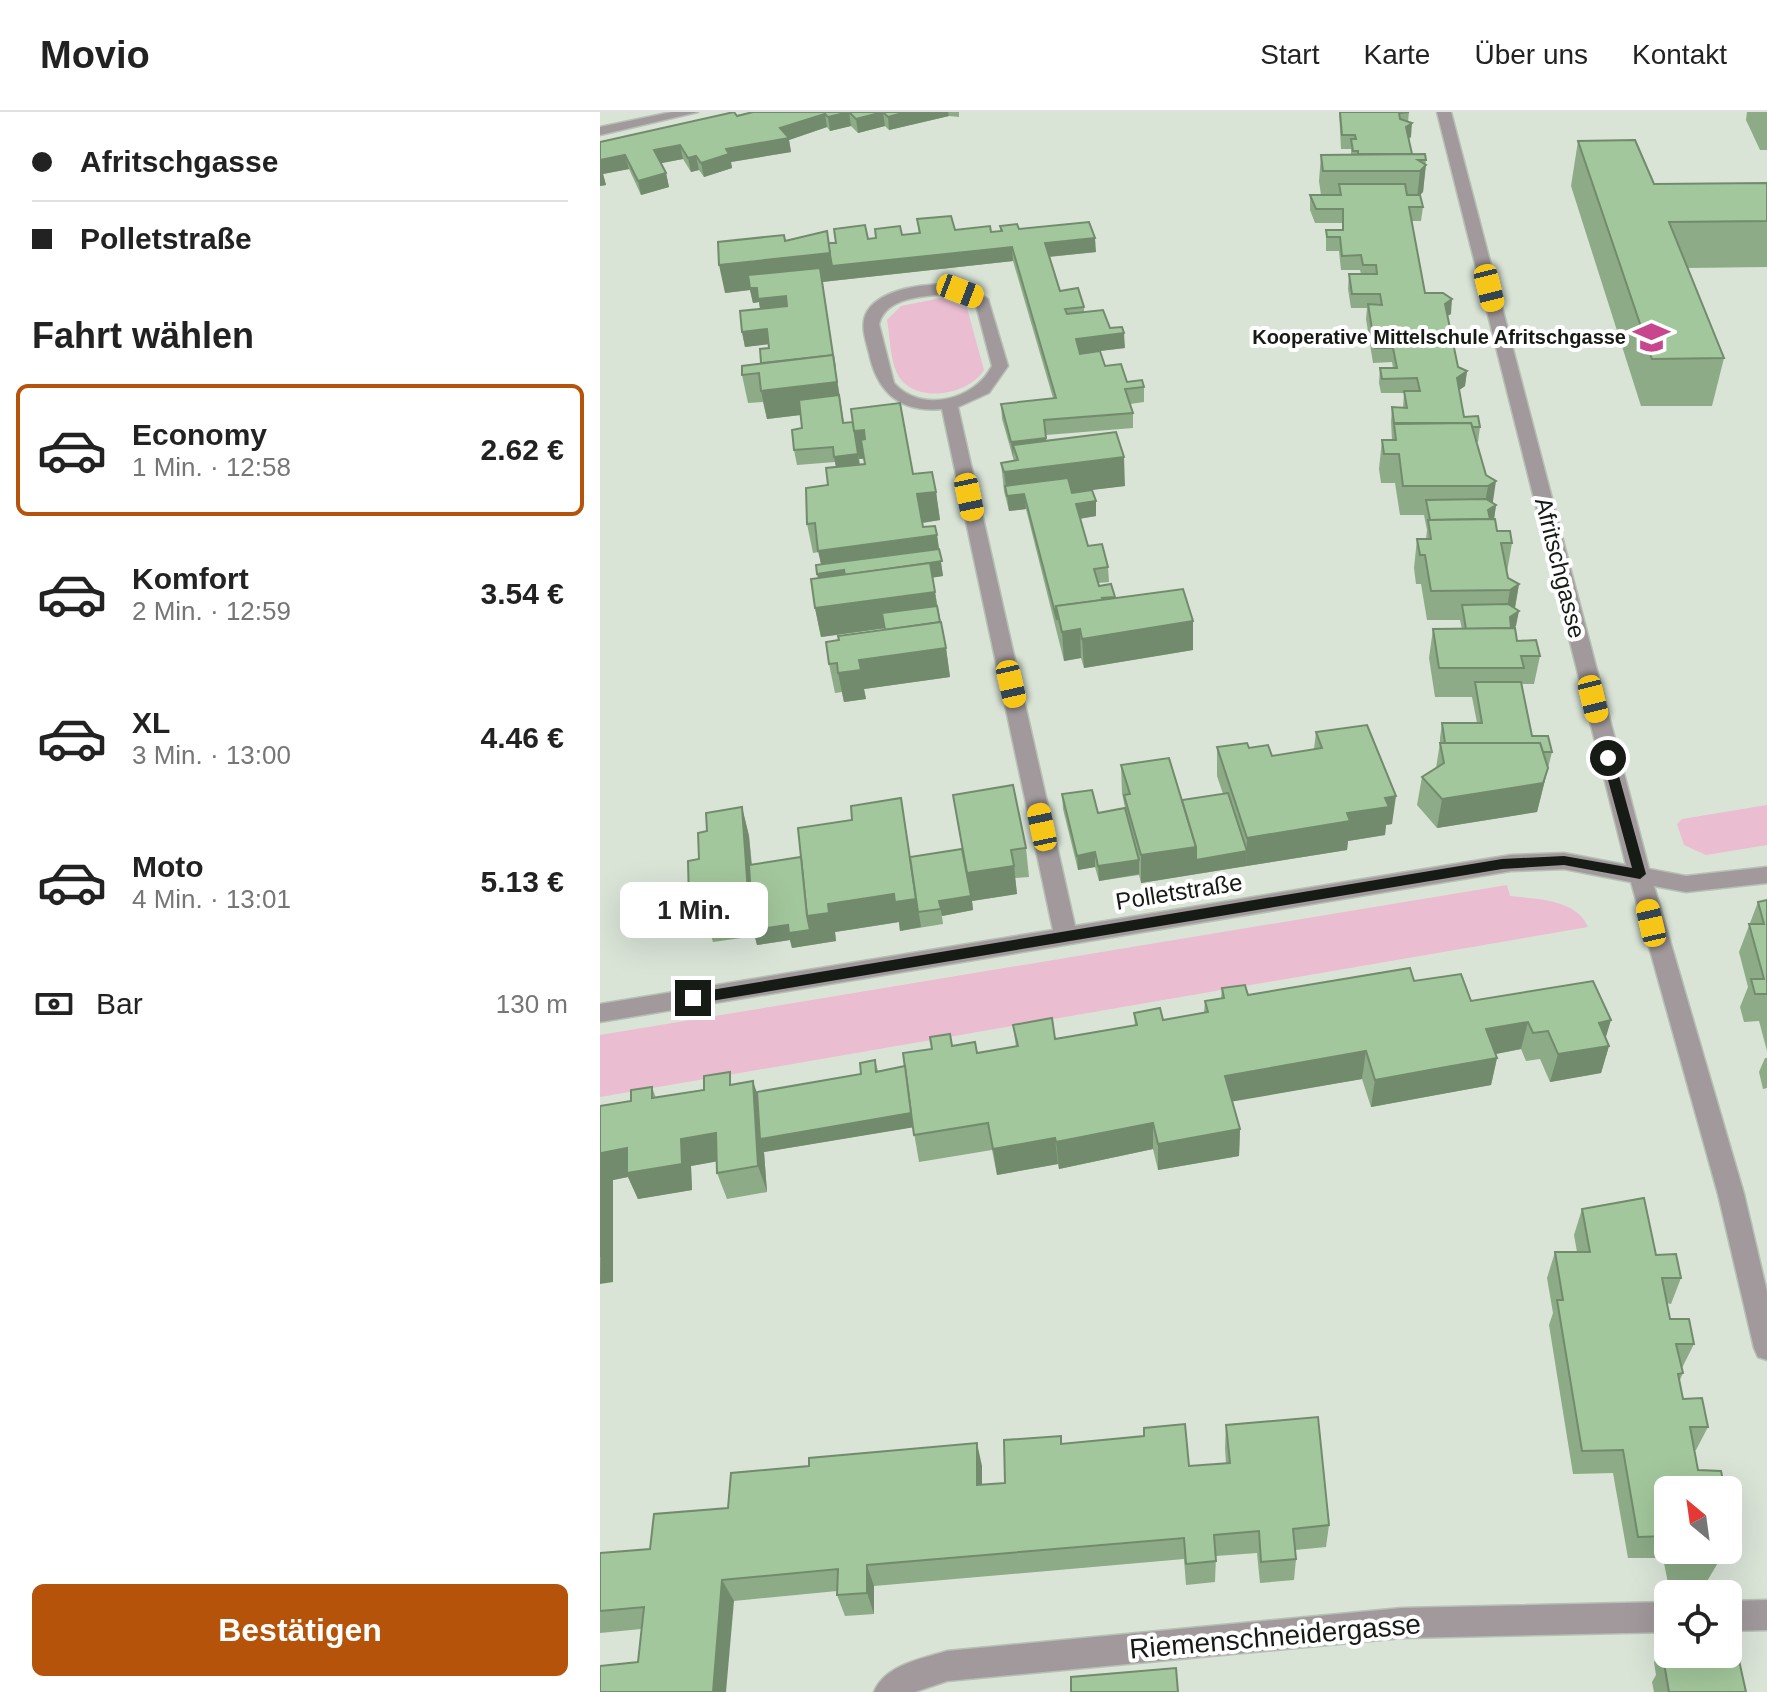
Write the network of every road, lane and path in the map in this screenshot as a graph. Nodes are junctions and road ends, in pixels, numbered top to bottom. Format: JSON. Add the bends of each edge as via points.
{"nodes":[{"id":1,"x":691,"y":112,"type":"edge"},
{"id":2,"x":1444,"y":112,"type":"edge"},
{"id":3,"x":600,"y":131,"type":"edge"},
{"id":4,"x":949,"y":403,"type":"junction"},
{"id":5,"x":1640,"y":874,"type":"junction"},
{"id":6,"x":1767,"y":875,"type":"edge"},
{"id":7,"x":1066,"y":937,"type":"junction"},
{"id":8,"x":600,"y":1013,"type":"edge"},
{"id":9,"x":1767,"y":1348,"type":"edge"},
{"id":10,"x":1767,"y":1615,"type":"edge"},
{"id":11,"x":1742,"y":1616,"type":"edge"},
{"id":12,"x":1654,"y":1617,"type":"edge"},
{"id":13,"x":889,"y":1692,"type":"edge"}],
"edges":[{"from":1,"to":3,"type":"street"},
{"from":2,"to":5,"type":"street","name":"Afritschgasse"},
{"from":4,"to":4,"type":"street","via":[[979,392],[998,374],[983,302],[944,289],[884,304],[871,323],[886,384],[907,400]]},
{"from":4,"to":7,"type":"street"},
{"from":5,"to":6,"type":"street","name":"Polletstraße","via":[[1686,884]]},
{"from":5,"to":7,"type":"street","name":"Polletstraße","via":[[1564,861],[1511,863]]},
{"from":5,"to":9,"type":"street","name":"Afritschgasse","via":[[1731,1194]]},
{"from":7,"to":8,"type":"street","name":"Polletstraße"},
{"from":10,"to":11,"type":"street"},
{"from":12,"to":13,"type":"street","name":"Riemenschneidergasse","via":[[1402,1623],[947,1666],[909,1678]]}]}
